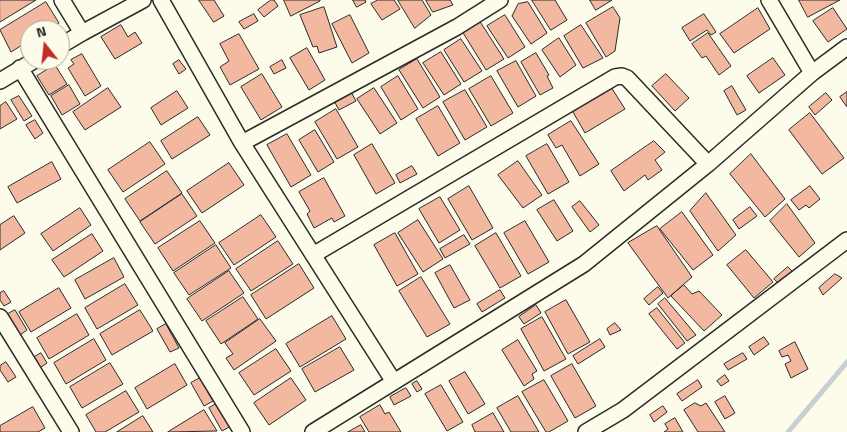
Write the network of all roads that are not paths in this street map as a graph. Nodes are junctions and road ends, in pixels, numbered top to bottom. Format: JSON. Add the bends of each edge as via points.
{"nodes":[{"id":1,"x":62,"y":0,"type":"edge"},
{"id":2,"x":143,"y":0,"type":"edge"},
{"id":3,"x":161,"y":0,"type":"edge"},
{"id":4,"x":500,"y":0,"type":"edge"},
{"id":5,"x":769,"y":0,"type":"edge"},
{"id":6,"x":82,"y":34,"type":"junction"},
{"id":7,"x":70,"y":41,"type":"edge"},
{"id":8,"x":847,"y":47,"type":"edge"},
{"id":9,"x":20,"y":68,"type":"edge"},
{"id":10,"x":21,"y":70,"type":"edge"},
{"id":11,"x":812,"y":73,"type":"junction"},
{"id":12,"x":0,"y":81,"type":"edge"},
{"id":13,"x":242,"y":143,"type":"junction"},
{"id":14,"x":708,"y":164,"type":"junction"},
{"id":15,"x":847,"y":240,"type":"edge"},
{"id":16,"x":313,"y":255,"type":"junction"},
{"id":17,"x":0,"y":318,"type":"edge"},
{"id":18,"x":394,"y":382,"type":"junction"},
{"id":19,"x":71,"y":432,"type":"edge"},
{"id":20,"x":242,"y":432,"type":"edge"},
{"id":21,"x":313,"y":432,"type":"edge"},
{"id":22,"x":586,"y":432,"type":"edge"}],
"edges":[{"from":1,"to":6,"type":"street"},
{"from":2,"to":6,"type":"street"},
{"from":3,"to":13,"type":"street"},
{"from":4,"to":13,"type":"street","via":[[457,27]]},
{"from":5,"to":11,"type":"street"},
{"from":6,"to":7,"type":"street"},
{"from":8,"to":11,"type":"street"},
{"from":9,"to":12,"type":"street"},
{"from":10,"to":20,"type":"street"},
{"from":11,"to":14,"type":"street"},
{"from":13,"to":16,"type":"street"},
{"from":14,"to":16,"type":"street","via":[[626,78],[615,77]]},
{"from":14,"to":18,"type":"street","via":[[584,264]]},
{"from":15,"to":22,"type":"street","via":[[623,410]]},
{"from":16,"to":18,"type":"street"},
{"from":17,"to":19,"type":"street"},
{"from":18,"to":21,"type":"street"}]}
